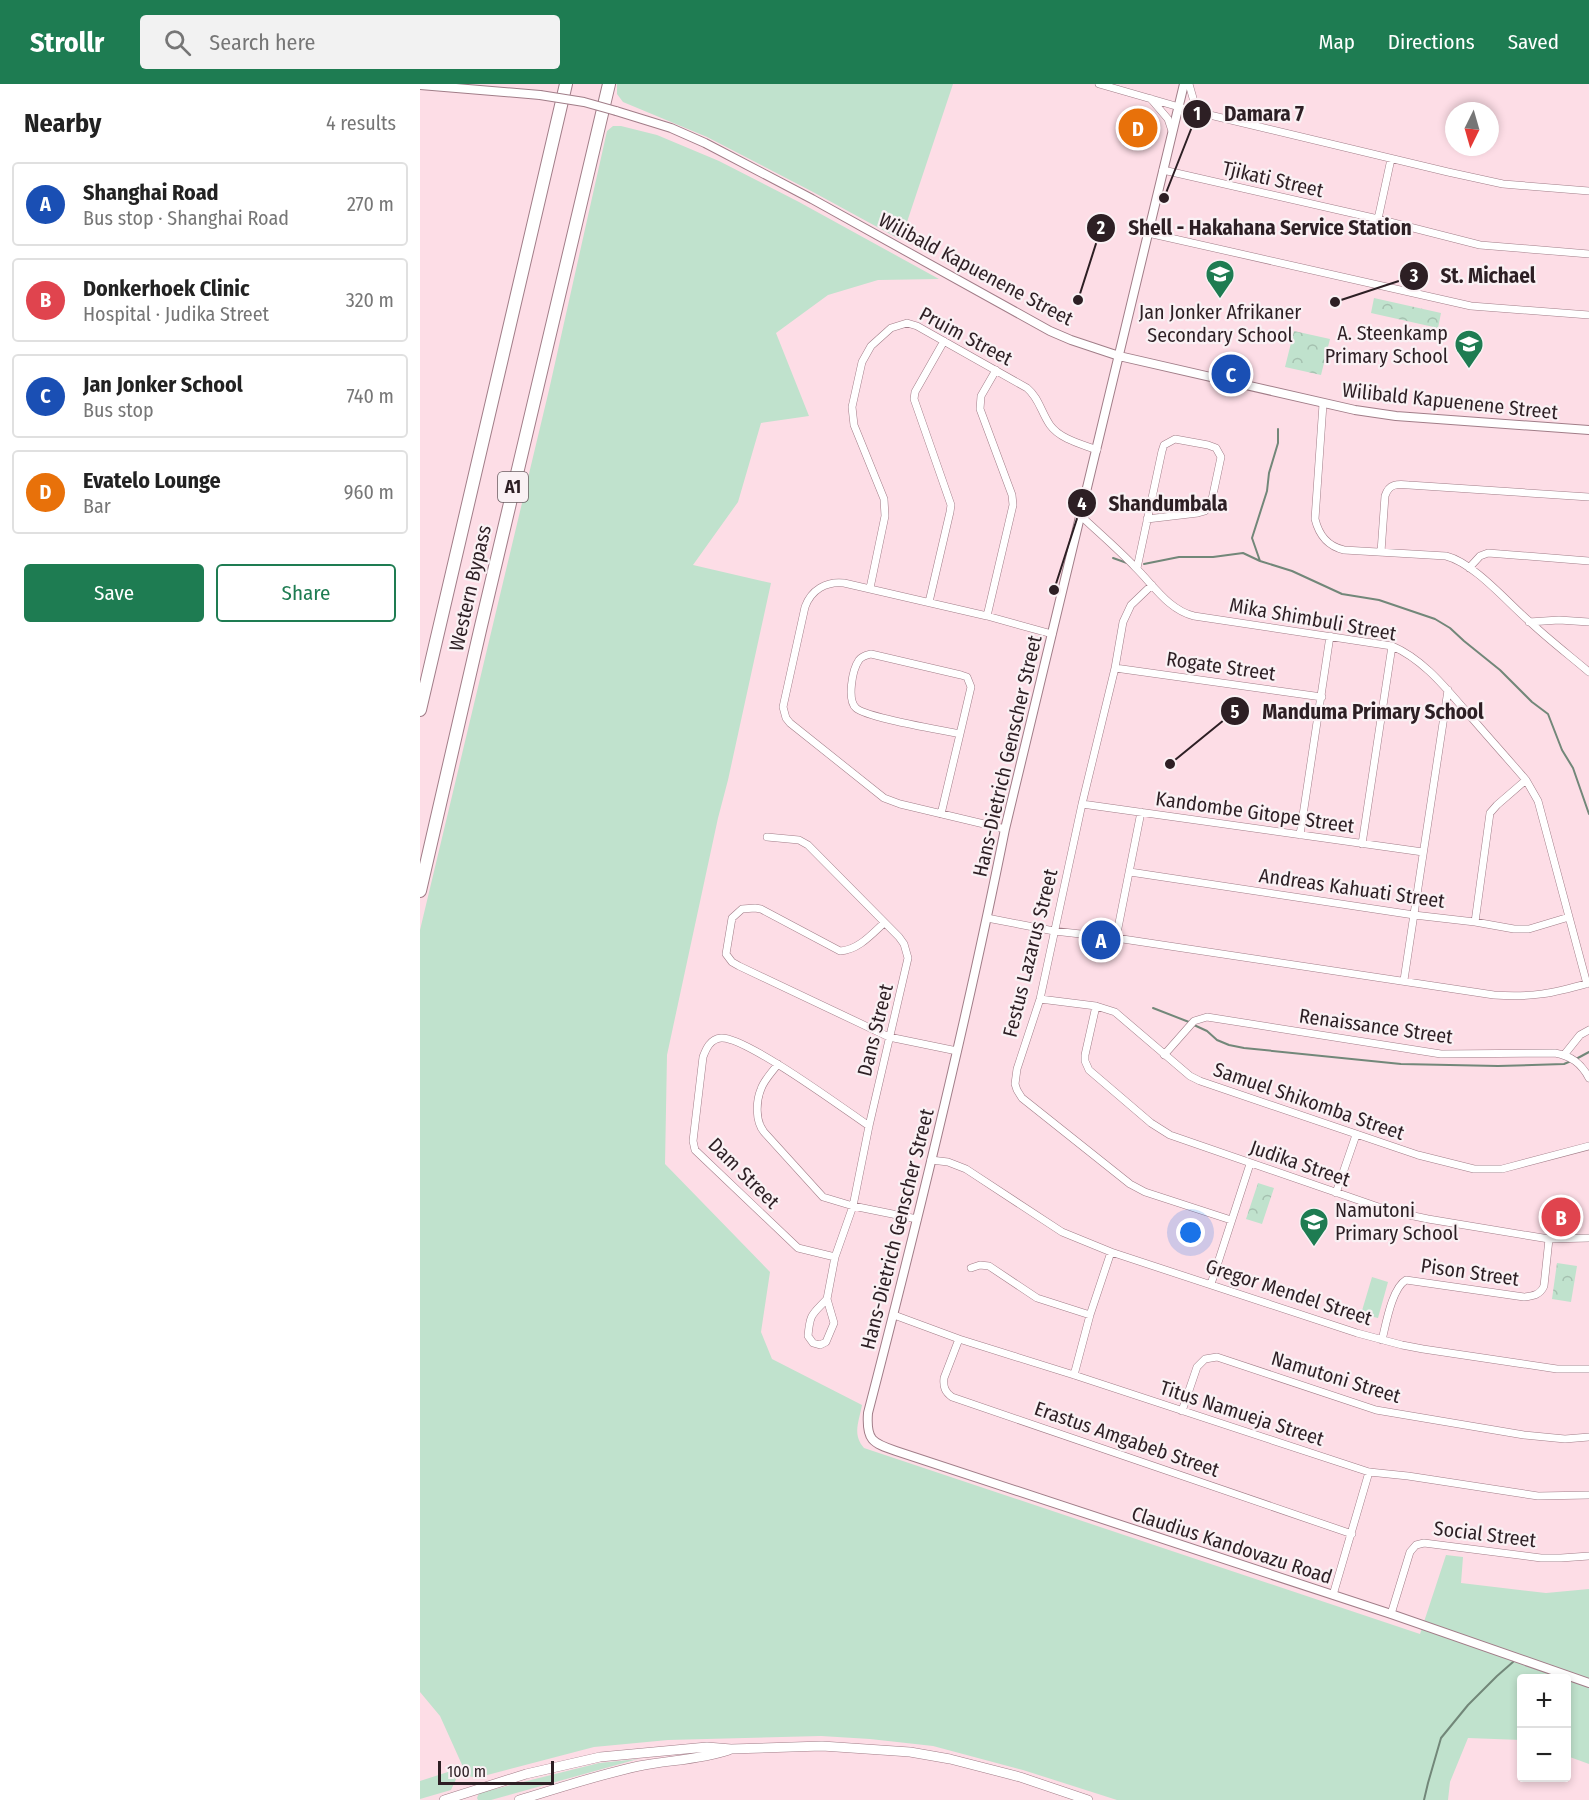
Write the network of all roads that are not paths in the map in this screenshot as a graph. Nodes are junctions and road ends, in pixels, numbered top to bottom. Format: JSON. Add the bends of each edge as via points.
{"nodes":[{"id":1,"x":566,"y":84,"type":"edge"},
{"id":2,"x":609,"y":84,"type":"edge"},
{"id":3,"x":1099,"y":84,"type":"edge"},
{"id":4,"x":1184,"y":84,"type":"edge"},
{"id":5,"x":1189,"y":84,"type":"edge"},
{"id":6,"x":420,"y":85,"type":"edge"},
{"id":7,"x":1150,"y":98,"type":"junction"},
{"id":8,"x":1178,"y":107,"type":"junction"},
{"id":9,"x":1197,"y":112,"type":"junction"},
{"id":10,"x":1172,"y":131,"type":"junction"},
{"id":11,"x":1392,"y":159,"type":"junction"},
{"id":12,"x":1163,"y":170,"type":"junction"},
{"id":13,"x":1589,"y":192,"type":"edge"},
{"id":14,"x":1378,"y":219,"type":"junction"},
{"id":15,"x":1148,"y":232,"type":"junction"},
{"id":16,"x":1589,"y":254,"type":"edge"},
{"id":17,"x":1589,"y":315,"type":"edge"},
{"id":18,"x":944,"y":341,"type":"junction"},
{"id":19,"x":1119,"y":356,"type":"junction"},
{"id":20,"x":996,"y":370,"type":"junction"},
{"id":21,"x":1323,"y":404,"type":"junction"},
{"id":22,"x":1589,"y":430,"type":"edge"},
{"id":23,"x":1097,"y":450,"type":"junction"},
{"id":24,"x":1589,"y":497,"type":"edge"},
{"id":25,"x":1081,"y":516,"type":"junction"},
{"id":26,"x":1147,"y":519,"type":"junction"},
{"id":27,"x":1381,"y":552,"type":"junction"},
{"id":28,"x":1589,"y":561,"type":"edge"},
{"id":29,"x":1137,"y":568,"type":"junction"},
{"id":30,"x":1469,"y":568,"type":"junction"},
{"id":31,"x":1152,"y":585,"type":"junction"},
{"id":32,"x":870,"y":588,"type":"junction"},
{"id":33,"x":929,"y":602,"type":"junction"},
{"id":34,"x":987,"y":616,"type":"junction"},
{"id":35,"x":1529,"y":622,"type":"junction"},
{"id":36,"x":1589,"y":622,"type":"edge"},
{"id":37,"x":1052,"y":634,"type":"junction"},
{"id":38,"x":1330,"y":636,"type":"junction"},
{"id":39,"x":1392,"y":646,"type":"junction"},
{"id":40,"x":1115,"y":668,"type":"junction"},
{"id":41,"x":1589,"y":672,"type":"edge"},
{"id":42,"x":1448,"y":690,"type":"junction"},
{"id":43,"x":1322,"y":697,"type":"junction"},
{"id":44,"x":420,"y":710,"type":"edge"},
{"id":45,"x":960,"y":734,"type":"junction"},
{"id":46,"x":1526,"y":780,"type":"junction"},
{"id":47,"x":1082,"y":804,"type":"junction"},
{"id":48,"x":1141,"y":812,"type":"junction"},
{"id":49,"x":941,"y":814,"type":"junction"},
{"id":50,"x":1005,"y":829,"type":"junction"},
{"id":51,"x":1300,"y":835,"type":"junction"},
{"id":52,"x":767,"y":837,"type":"dead end"},
{"id":53,"x":1362,"y":844,"type":"junction"},
{"id":54,"x":1423,"y":852,"type":"junction"},
{"id":55,"x":1130,"y":872,"type":"junction"},
{"id":56,"x":420,"y":891,"type":"edge"},
{"id":57,"x":1414,"y":915,"type":"junction"},
{"id":58,"x":1569,"y":917,"type":"junction"},
{"id":59,"x":987,"y":918,"type":"junction"},
{"id":60,"x":1475,"y":922,"type":"junction"},
{"id":61,"x":884,"y":923,"type":"junction"},
{"id":62,"x":1054,"y":931,"type":"junction"},
{"id":63,"x":1116,"y":938,"type":"junction"},
{"id":64,"x":1404,"y":981,"type":"junction"},
{"id":65,"x":1588,"y":983,"type":"edge"},
{"id":66,"x":1040,"y":999,"type":"junction"},
{"id":67,"x":1096,"y":1006,"type":"junction"},
{"id":68,"x":1589,"y":1030,"type":"edge"},
{"id":69,"x":889,"y":1037,"type":"junction"},
{"id":70,"x":957,"y":1052,"type":"junction"},
{"id":71,"x":1164,"y":1055,"type":"junction"},
{"id":72,"x":1564,"y":1055,"type":"junction"},
{"id":73,"x":777,"y":1064,"type":"junction"},
{"id":74,"x":1589,"y":1078,"type":"edge"},
{"id":75,"x":869,"y":1126,"type":"junction"},
{"id":76,"x":1356,"y":1135,"type":"junction"},
{"id":77,"x":1589,"y":1146,"type":"edge"},
{"id":78,"x":931,"y":1160,"type":"junction"},
{"id":79,"x":1250,"y":1164,"type":"junction"},
{"id":80,"x":1336,"y":1193,"type":"junction"},
{"id":81,"x":853,"y":1206,"type":"junction"},
{"id":82,"x":917,"y":1219,"type":"junction"},
{"id":83,"x":1231,"y":1220,"type":"junction"},
{"id":84,"x":1589,"y":1238,"type":"edge"},
{"id":85,"x":1549,"y":1239,"type":"junction"},
{"id":86,"x":1111,"y":1252,"type":"junction"},
{"id":87,"x":835,"y":1257,"type":"junction"},
{"id":88,"x":971,"y":1268,"type":"dead end"},
{"id":89,"x":1211,"y":1284,"type":"junction"},
{"id":90,"x":827,"y":1299,"type":"junction"},
{"id":91,"x":894,"y":1315,"type":"junction"},
{"id":92,"x":1090,"y":1315,"type":"junction"},
{"id":93,"x":958,"y":1339,"type":"junction"},
{"id":94,"x":1382,"y":1340,"type":"junction"},
{"id":95,"x":1589,"y":1369,"type":"edge"},
{"id":96,"x":1074,"y":1375,"type":"junction"},
{"id":97,"x":1182,"y":1411,"type":"junction"},
{"id":98,"x":868,"y":1435,"type":"joint"},
{"id":99,"x":1589,"y":1437,"type":"edge"},
{"id":100,"x":1369,"y":1472,"type":"junction"},
{"id":101,"x":1589,"y":1495,"type":"edge"},
{"id":102,"x":1352,"y":1534,"type":"junction"},
{"id":103,"x":1589,"y":1556,"type":"edge"},
{"id":104,"x":1333,"y":1595,"type":"junction"},
{"id":105,"x":1390,"y":1614,"type":"junction"},
{"id":106,"x":1589,"y":1683,"type":"edge"},
{"id":107,"x":731,"y":1749,"type":"junction"},
{"id":108,"x":471,"y":1796,"type":"edge"},
{"id":109,"x":444,"y":1800,"type":"edge"},
{"id":110,"x":519,"y":1800,"type":"edge"},
{"id":111,"x":1088,"y":1800,"type":"edge"}],
"edges":[{"from":1,"to":44,"type":"highway","name":"Western Bypass","number":"A1"},
{"from":2,"to":56,"type":"highway","name":"Western Bypass","number":"A1"},
{"from":3,"to":7,"type":"street"},
{"from":4,"to":8,"type":"street","name":"Hans-Dietrich Genscher Street"},
{"from":5,"to":9,"type":"street"},
{"from":6,"to":19,"type":"street","name":"Wilibald Kapuenene Street","bridge":true,"via":[[584,102],[671,128],[812,199],[1050,331]]},
{"from":7,"to":8,"type":"street"},
{"from":7,"to":10,"type":"street","via":[[1168,119]]},
{"from":8,"to":9,"type":"street"},
{"from":8,"to":10,"type":"street","name":"Hans-Dietrich Genscher Street"},
{"from":9,"to":11,"type":"street"},
{"from":10,"to":12,"type":"street","name":"Hans-Dietrich Genscher Street"},
{"from":11,"to":13,"type":"street","via":[[1503,184]]},
{"from":11,"to":14,"type":"street"},
{"from":12,"to":14,"type":"street","name":"Tjikati Street"},
{"from":12,"to":15,"type":"street","name":"Hans-Dietrich Genscher Street"},
{"from":14,"to":16,"type":"street","name":"Tjikati Street","via":[[1480,245]]},
{"from":15,"to":17,"type":"street","via":[[1471,306]]},
{"from":15,"to":19,"type":"street","name":"Hans-Dietrich Genscher Street"},
{"from":18,"to":20,"type":"street","name":"Pruim Street"},
{"from":18,"to":32,"type":"street","name":"Pruim Street","via":[[913,324],[901,324],[871,346],[862,362],[852,414],[885,499]]},
{"from":18,"to":33,"type":"street","via":[[914,399],[951,505]]},
{"from":19,"to":21,"type":"street","name":"Wilibald Kapuenene Street"},
{"from":19,"to":23,"type":"street","name":"Hans-Dietrich Genscher Street"},
{"from":20,"to":23,"type":"street","name":"Pruim Street","via":[[1032,392],[1059,433]]},
{"from":20,"to":34,"type":"street","via":[[981,396],[980,410],[1013,505]]},
{"from":21,"to":22,"type":"street","name":"Wilibald Kapuenene Street","via":[[1396,416]]},
{"from":21,"to":27,"type":"street","via":[[1315,519],[1318,531],[1337,548]]},
{"from":23,"to":25,"type":"street","name":"Hans-Dietrich Genscher Street"},
{"from":24,"to":27,"type":"street","via":[[1393,485],[1385,496]]},
{"from":25,"to":29,"type":"street","name":"Mika Shimbuli Street"},
{"from":25,"to":37,"type":"street","name":"Hans-Dietrich Genscher Street"},
{"from":26,"to":26,"type":"street","via":[[1164,445],[1175,439],[1216,448],[1221,457],[1208,508],[1198,513]]},
{"from":26,"to":29,"type":"street"},
{"from":27,"to":30,"type":"street","via":[[1446,556]]},
{"from":28,"to":30,"type":"street","via":[[1488,553]]},
{"from":29,"to":31,"type":"street","name":"Mika Shimbuli Street"},
{"from":30,"to":35,"type":"street"},
{"from":31,"to":38,"type":"street","name":"Mika Shimbuli Street","via":[[1188,615]]},
{"from":31,"to":40,"type":"street","name":"Festus Lazarus Street","via":[[1125,616]]},
{"from":32,"to":33,"type":"street"},
{"from":32,"to":49,"type":"street","via":[[828,583],[810,597],[784,700],[786,718],[884,798]]},
{"from":33,"to":34,"type":"street"},
{"from":34,"to":37,"type":"street"},
{"from":35,"to":36,"type":"street"},
{"from":35,"to":41,"type":"street"},
{"from":37,"to":50,"type":"street","name":"Hans-Dietrich Genscher Street"},
{"from":38,"to":39,"type":"street","name":"Mika Shimbuli Street"},
{"from":38,"to":43,"type":"street"},
{"from":39,"to":42,"type":"street","name":"Mika Shimbuli Street","via":[[1409,654]]},
{"from":39,"to":53,"type":"street"},
{"from":40,"to":43,"type":"street","name":"Rogate Street"},
{"from":40,"to":47,"type":"street","name":"Festus Lazarus Street"},
{"from":42,"to":46,"type":"street","name":"Mika Shimbuli Street"},
{"from":42,"to":54,"type":"street"},
{"from":43,"to":51,"type":"street"},
{"from":45,"to":45,"type":"street","via":[[971,687],[967,678],[871,654],[860,659],[850,690],[856,708],[873,716]]},
{"from":45,"to":49,"type":"street"},
{"from":46,"to":58,"type":"street","name":"Mika Shimbuli Street","via":[[1538,801]]},
{"from":46,"to":60,"type":"street","via":[[1491,813]]},
{"from":47,"to":48,"type":"street","name":"Kandombe Gitope Street"},
{"from":47,"to":62,"type":"street","name":"Festus Lazarus Street"},
{"from":48,"to":51,"type":"street","name":"Kandombe Gitope Street"},
{"from":48,"to":55,"type":"street"},
{"from":49,"to":50,"type":"street"},
{"from":50,"to":59,"type":"street","name":"Hans-Dietrich Genscher Street"},
{"from":51,"to":53,"type":"street","name":"Kandombe Gitope Street"},
{"from":52,"to":61,"type":"street","name":"Dans Street","via":[[795,839],[808,845]]},
{"from":53,"to":54,"type":"street","name":"Kandombe Gitope Street"},
{"from":54,"to":57,"type":"street"},
{"from":55,"to":57,"type":"street","name":"Andreas Kahuati Street"},
{"from":55,"to":63,"type":"street"},
{"from":57,"to":60,"type":"street","name":"Andreas Kahuati Street"},
{"from":57,"to":64,"type":"street"},
{"from":58,"to":60,"type":"street","name":"Andreas Kahuati Street","via":[[1514,930]]},
{"from":58,"to":65,"type":"street","name":"Mika Shimbuli Street"},
{"from":59,"to":62,"type":"street"},
{"from":59,"to":70,"type":"street","name":"Hans-Dietrich Genscher Street"},
{"from":61,"to":69,"type":"street","name":"Dans Street","via":[[904,944],[908,958]]},
{"from":61,"to":69,"type":"street","via":[[856,947],[840,951],[768,912],[742,909],[732,918],[726,950],[732,962]]},
{"from":62,"to":63,"type":"street"},
{"from":62,"to":66,"type":"street","name":"Festus Lazarus Street"},
{"from":63,"to":64,"type":"street"},
{"from":64,"to":65,"type":"street","via":[[1518,996],[1544,995]]},
{"from":66,"to":67,"type":"street","name":"Samuel Shikomba Street"},
{"from":66,"to":83,"type":"street","name":"Festus Lazarus Street","via":[[1017,1069],[1017,1090],[1022,1098],[1130,1184]]},
{"from":67,"to":71,"type":"street","name":"Samuel Shikomba Street","via":[[1115,1012]]},
{"from":67,"to":79,"type":"street","name":"Judika Street","via":[[1085,1055],[1092,1074],[1163,1132]]},
{"from":68,"to":72,"type":"street"},
{"from":69,"to":70,"type":"street"},
{"from":69,"to":75,"type":"street","name":"Dans Street"},
{"from":70,"to":78,"type":"street","name":"Hans-Dietrich Genscher Street"},
{"from":71,"to":72,"type":"street","name":"Renaissance Street","via":[[1194,1021],[1207,1017],[1441,1054]]},
{"from":71,"to":76,"type":"street","name":"Samuel Shikomba Street","via":[[1207,1084]]},
{"from":72,"to":74,"type":"street","via":[[1579,1064]]},
{"from":73,"to":75,"type":"street","name":"Dam Street"},
{"from":73,"to":81,"type":"street","via":[[761,1089],[760,1128],[824,1197]]},
{"from":73,"to":87,"type":"street","name":"Dam Street","via":[[733,1040],[721,1038],[709,1044],[703,1057],[695,1150],[798,1248]]},
{"from":75,"to":81,"type":"street","name":"Dans Street"},
{"from":76,"to":77,"type":"street","name":"Samuel Shikomba Street","via":[[1418,1155],[1494,1170]]},
{"from":76,"to":80,"type":"street"},
{"from":78,"to":82,"type":"street","name":"Hans-Dietrich Genscher Street"},
{"from":78,"to":86,"type":"street","name":"Gregor Mendel Street","via":[[966,1169],[1062,1232]]},
{"from":79,"to":80,"type":"street","name":"Judika Street"},
{"from":79,"to":83,"type":"street"},
{"from":80,"to":85,"type":"street","name":"Judika Street","via":[[1411,1216]]},
{"from":81,"to":82,"type":"street"},
{"from":81,"to":87,"type":"street","name":"Dans Street"},
{"from":82,"to":91,"type":"street","name":"Hans-Dietrich Genscher Street"},
{"from":83,"to":89,"type":"street"},
{"from":84,"to":85,"type":"street","name":"Judika Street"},
{"from":85,"to":94,"type":"street","name":"Pison Street","via":[[1544,1286],[1538,1294],[1524,1296],[1406,1280],[1396,1290]]},
{"from":86,"to":89,"type":"street","name":"Gregor Mendel Street"},
{"from":86,"to":92,"type":"street"},
{"from":87,"to":90,"type":"street","name":"Dans Street"},
{"from":88,"to":92,"type":"street","via":[[988,1266],[1037,1298]]},
{"from":89,"to":94,"type":"street","name":"Gregor Mendel Street"},
{"from":90,"to":90,"type":"street","name":"Dans Street","via":[[834,1323],[826,1342],[820,1345],[809,1340],[808,1330],[812,1314]]},
{"from":91,"to":93,"type":"street","name":"Titus Namueja Street"},
{"from":91,"to":98,"type":"street","name":"Hans-Dietrich Genscher Street","via":[[868,1413]]},
{"from":92,"to":96,"type":"street"},
{"from":93,"to":96,"type":"street","name":"Titus Namueja Street"},
{"from":93,"to":102,"type":"street","name":"Erastus Amgabeb Street","via":[[944,1378],[944,1389],[951,1397]]},
{"from":94,"to":95,"type":"street","name":"Gregor Mendel Street","via":[[1557,1370]]},
{"from":96,"to":97,"type":"street","name":"Titus Namueja Street"},
{"from":97,"to":99,"type":"street","name":"Namutoni Street","via":[[1197,1367],[1205,1359],[1217,1357],[1376,1410],[1524,1435]]},
{"from":97,"to":100,"type":"street","name":"Titus Namueja Street"},
{"from":98,"to":104,"type":"street","name":"Claudius Kandovazu Road","via":[[880,1446]]},
{"from":100,"to":101,"type":"street","name":"Titus Namueja Street","via":[[1538,1496]]},
{"from":100,"to":102,"type":"street"},
{"from":102,"to":104,"type":"street"},
{"from":103,"to":105,"type":"street","name":"Social Street","via":[[1542,1558],[1416,1545],[1410,1552]]},
{"from":104,"to":105,"type":"street","name":"Claudius Kandovazu Road"},
{"from":105,"to":106,"type":"street","name":"Claudius Kandovazu Road"},
{"from":107,"to":108,"type":"main road","via":[[707,1747],[592,1758],[526,1774]]},
{"from":107,"to":110,"type":"main road","via":[[622,1770]]},
{"from":107,"to":111,"type":"main road","via":[[822,1746],[910,1752],[1020,1777]]},
{"from":108,"to":109,"type":"main road"}]}
